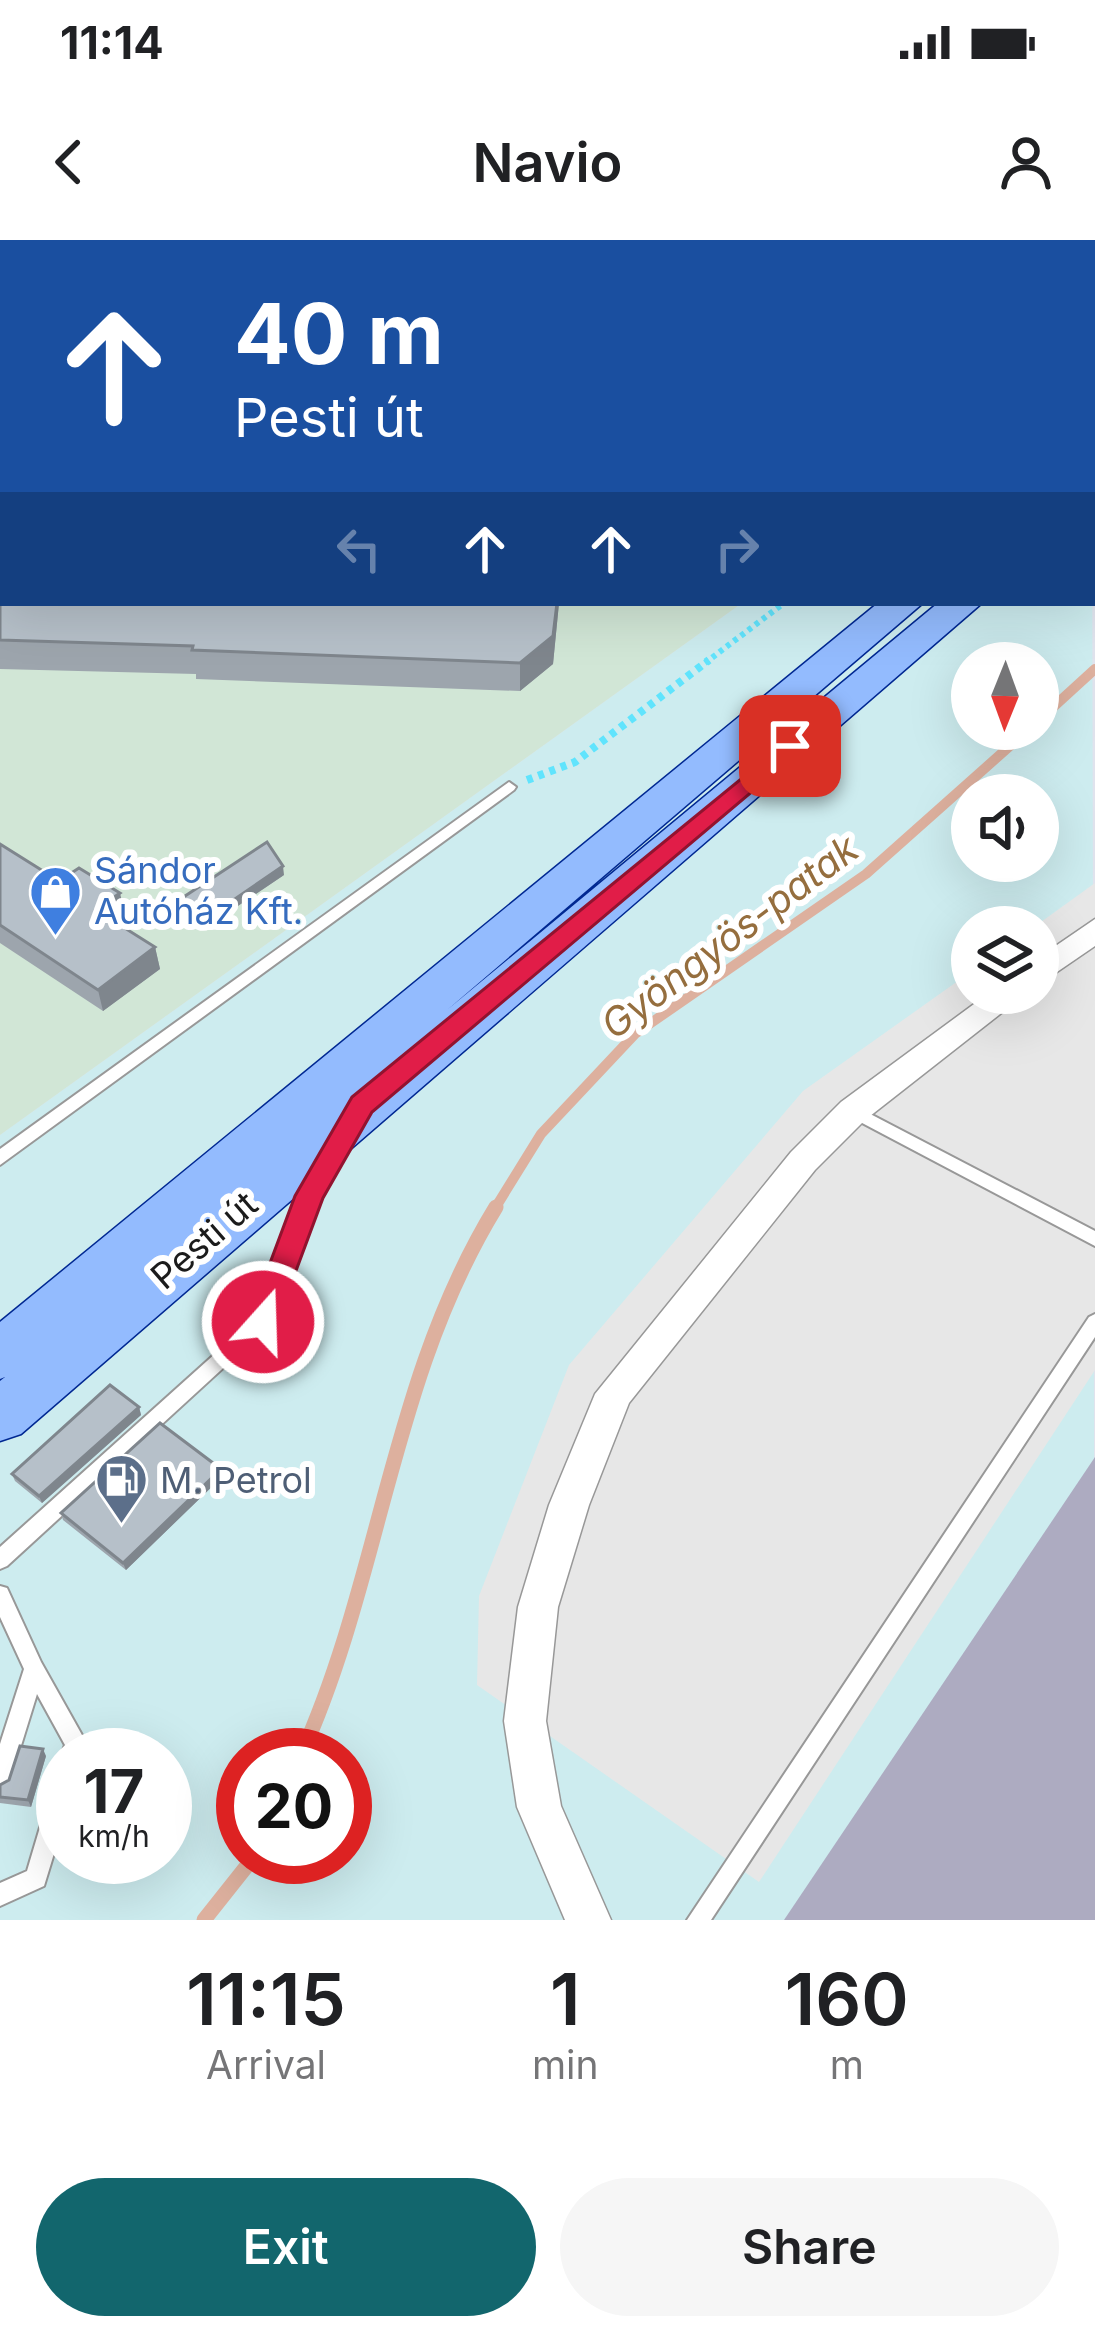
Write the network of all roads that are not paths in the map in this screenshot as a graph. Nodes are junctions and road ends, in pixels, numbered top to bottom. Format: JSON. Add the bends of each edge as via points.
{"nodes":[{"id":1,"x":899,"y":606,"type":"edge"},
{"id":2,"x":958,"y":606,"type":"edge"},
{"id":3,"x":509,"y":787,"type":"road end"},
{"id":4,"x":1095,"y":930,"type":"edge"},
{"id":5,"x":1059,"y":958,"type":"edge"},
{"id":6,"x":983,"y":1014,"type":"edge"},
{"id":7,"x":362,"y":1105,"type":"junction"},
{"id":8,"x":853,"y":1112,"type":"junction"},
{"id":9,"x":0,"y":1158,"type":"edge"},
{"id":10,"x":1095,"y":1239,"type":"edge"},
{"id":11,"x":84,"y":1286,"type":"junction"},
{"id":12,"x":1095,"y":1322,"type":"edge"},
{"id":13,"x":0,"y":1336,"type":"edge"},
{"id":14,"x":0,"y":1355,"type":"edge"},
{"id":15,"x":0,"y":1416,"type":"edge"},
{"id":16,"x":0,"y":1560,"type":"edge"},
{"id":17,"x":0,"y":1595,"type":"edge"},
{"id":18,"x":34,"y":1669,"type":"junction"},
{"id":19,"x":67,"y":1728,"type":"edge"},
{"id":20,"x":0,"y":1778,"type":"edge"},
{"id":21,"x":36,"y":1878,"type":"edge"},
{"id":22,"x":0,"y":1895,"type":"edge"},
{"id":23,"x":588,"y":1920,"type":"edge"},
{"id":24,"x":698,"y":1920,"type":"edge"}],
"edges":[{"from":1,"to":11,"type":"main road","name":"Pesti út"},
{"from":2,"to":7,"type":"main road","name":"Pesti út"},
{"from":3,"to":9,"type":"lane"},
{"from":4,"to":5,"type":"street"},
{"from":6,"to":8,"type":"street"},
{"from":7,"to":15,"type":"main road","name":"Pesti út"},
{"from":7,"to":16,"type":"lane","via":[[310,1196],[263,1322]]},
{"from":8,"to":10,"type":"lane"},
{"from":8,"to":23,"type":"street","via":[[803,1161],[614,1394],[569,1505],[538,1607],[525,1720],[539,1807]]},
{"from":11,"to":13,"type":"lane"},
{"from":11,"to":14,"type":"main road","name":"Pesti út"},
{"from":12,"to":24,"type":"lane"},
{"from":17,"to":18,"type":"lane"},
{"from":18,"to":19,"type":"lane"},
{"from":18,"to":20,"type":"lane"},
{"from":21,"to":22,"type":"lane"}]}
